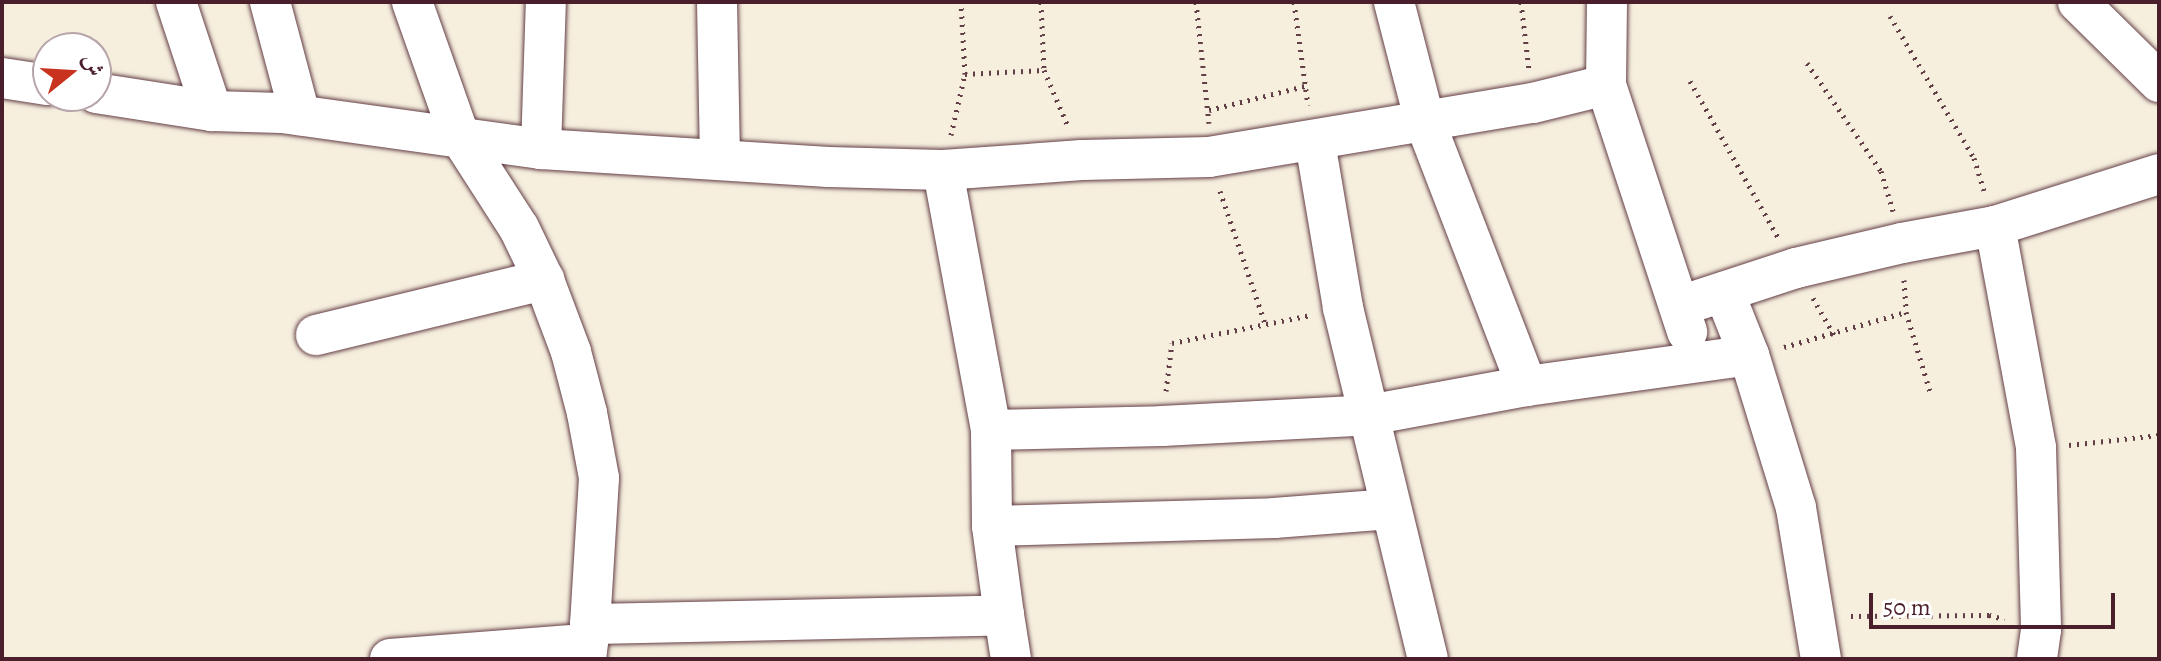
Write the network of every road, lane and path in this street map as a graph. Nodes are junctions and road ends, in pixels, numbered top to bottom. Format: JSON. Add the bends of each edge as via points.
{"nodes":[{"id":1,"x":176,"y":2,"type":"edge"},
{"id":2,"x":270,"y":2,"type":"edge"},
{"id":3,"x":412,"y":2,"type":"edge"},
{"id":4,"x":546,"y":2,"type":"edge"},
{"id":5,"x":717,"y":2,"type":"edge"},
{"id":6,"x":961,"y":2,"type":"edge"},
{"id":7,"x":1041,"y":2,"type":"edge"},
{"id":8,"x":1196,"y":2,"type":"edge"},
{"id":9,"x":1294,"y":2,"type":"edge"},
{"id":10,"x":1394,"y":2,"type":"edge"},
{"id":11,"x":1521,"y":2,"type":"edge"},
{"id":12,"x":1607,"y":2,"type":"edge"},
{"id":13,"x":2078,"y":2,"type":"edge"},
{"id":14,"x":1890,"y":16,"type":"dead end"},
{"id":15,"x":1807,"y":63,"type":"dead end"},
{"id":16,"x":1044,"y":70,"type":"junction"},
{"id":17,"x":965,"y":74,"type":"junction"},
{"id":18,"x":2,"y":78,"type":"edge"},
{"id":19,"x":1690,"y":81,"type":"dead end"},
{"id":20,"x":2159,"y":82,"type":"edge"},
{"id":21,"x":32,"y":83,"type":"edge"},
{"id":22,"x":1606,"y":85,"type":"junction"},
{"id":23,"x":112,"y":95,"type":"edge"},
{"id":24,"x":1533,"y":103,"type":"junction"},
{"id":25,"x":212,"y":111,"type":"junction"},
{"id":26,"x":300,"y":115,"type":"junction"},
{"id":27,"x":1425,"y":122,"type":"junction"},
{"id":28,"x":459,"y":135,"type":"junction"},
{"id":29,"x":1315,"y":142,"type":"junction"},
{"id":30,"x":541,"y":149,"type":"junction"},
{"id":31,"x":1209,"y":157,"type":"junction"},
{"id":32,"x":720,"y":160,"type":"junction"},
{"id":33,"x":1082,"y":160,"type":"junction"},
{"id":34,"x":943,"y":170,"type":"junction"},
{"id":35,"x":2159,"y":174,"type":"edge"},
{"id":36,"x":1995,"y":226,"type":"junction"},
{"id":37,"x":1902,"y":243,"type":"junction"},
{"id":38,"x":1796,"y":268,"type":"junction"},
{"id":39,"x":544,"y":280,"type":"junction"},
{"id":40,"x":1724,"y":292,"type":"junction"},
{"id":41,"x":1680,"y":306,"type":"junction"},
{"id":42,"x":316,"y":335,"type":"dead end"},
{"id":43,"x":1834,"y":335,"type":"junction"},
{"id":44,"x":1749,"y":355,"type":"junction"},
{"id":45,"x":1697,"y":363,"type":"junction"},
{"id":46,"x":1527,"y":386,"type":"junction"},
{"id":47,"x":1931,"y":395,"type":"dead end"},
{"id":48,"x":1369,"y":415,"type":"junction"},
{"id":49,"x":1162,"y":426,"type":"junction"},
{"id":50,"x":991,"y":430,"type":"junction"},
{"id":51,"x":2159,"y":435,"type":"edge"},
{"id":52,"x":2036,"y":448,"type":"junction"},
{"id":53,"x":1391,"y":509,"type":"junction"},
{"id":54,"x":992,"y":526,"type":"junction"},
{"id":55,"x":1004,"y":615,"type":"junction"},
{"id":56,"x":1814,"y":616,"type":"junction"},
{"id":57,"x":588,"y":642,"type":"edge"},
{"id":58,"x":2039,"y":644,"type":"edge"},
{"id":59,"x":1416,"y":657,"type":"edge"},
{"id":60,"x":390,"y":659,"type":"edge"},
{"id":61,"x":1011,"y":659,"type":"edge"},
{"id":62,"x":1821,"y":659,"type":"edge"}],
"edges":[{"from":1,"to":25,"type":"street"},
{"from":2,"to":26,"type":"street"},
{"from":3,"to":28,"type":"street"},
{"from":4,"to":30,"type":"street"},
{"from":5,"to":32,"type":"street"},
{"from":6,"to":17,"type":"path"},
{"from":7,"to":16,"type":"path"},
{"from":8,"to":9,"type":"path","via":[[1209,110],[1305,86]]},
{"from":10,"to":27,"type":"street"},
{"from":11,"to":24,"type":"path"},
{"from":12,"to":22,"type":"street"},
{"from":13,"to":20,"type":"street"},
{"from":14,"to":36,"type":"path","via":[[1974,158]]},
{"from":15,"to":37,"type":"path","via":[[1881,171]]},
{"from":16,"to":17,"type":"path"},
{"from":16,"to":33,"type":"path"},
{"from":17,"to":34,"type":"path"},
{"from":18,"to":21,"type":"street"},
{"from":19,"to":38,"type":"path"},
{"from":22,"to":24,"type":"street"},
{"from":22,"to":41,"type":"street"},
{"from":23,"to":25,"type":"street"},
{"from":24,"to":27,"type":"street"},
{"from":25,"to":26,"type":"street"},
{"from":26,"to":28,"type":"street"},
{"from":27,"to":29,"type":"street"},
{"from":27,"to":46,"type":"street"},
{"from":28,"to":30,"type":"street"},
{"from":28,"to":39,"type":"street","via":[[519,228]]},
{"from":29,"to":31,"type":"street"},
{"from":29,"to":48,"type":"street","via":[[1343,308]]},
{"from":30,"to":32,"type":"street"},
{"from":31,"to":33,"type":"street"},
{"from":31,"to":49,"type":"path","via":[[1266,326],[1172,343]]},
{"from":32,"to":34,"type":"street"},
{"from":33,"to":34,"type":"street"},
{"from":34,"to":50,"type":"street"},
{"from":35,"to":36,"type":"street"},
{"from":36,"to":37,"type":"street"},
{"from":36,"to":52,"type":"street"},
{"from":37,"to":38,"type":"street"},
{"from":38,"to":40,"type":"street"},
{"from":38,"to":43,"type":"path"},
{"from":39,"to":42,"type":"street"},
{"from":39,"to":57,"type":"street","via":[[583,397],[599,478]]},
{"from":40,"to":41,"type":"street"},
{"from":40,"to":44,"type":"street"},
{"from":41,"to":45,"type":"street"},
{"from":43,"to":44,"type":"path"},
{"from":43,"to":47,"type":"path","via":[[1906,312]]},
{"from":44,"to":45,"type":"street"},
{"from":44,"to":56,"type":"street","via":[[1796,508]]},
{"from":45,"to":46,"type":"street"},
{"from":46,"to":48,"type":"street"},
{"from":48,"to":49,"type":"street"},
{"from":48,"to":53,"type":"street"},
{"from":49,"to":50,"type":"street"},
{"from":50,"to":54,"type":"street"},
{"from":51,"to":52,"type":"path"},
{"from":52,"to":58,"type":"street"},
{"from":53,"to":54,"type":"street","via":[[1274,518]]},
{"from":53,"to":59,"type":"street"},
{"from":54,"to":55,"type":"street"},
{"from":55,"to":57,"type":"street"},
{"from":55,"to":61,"type":"street"},
{"from":56,"to":58,"type":"path","via":[[1989,615]]},
{"from":56,"to":62,"type":"street"},
{"from":57,"to":60,"type":"street"}]}
